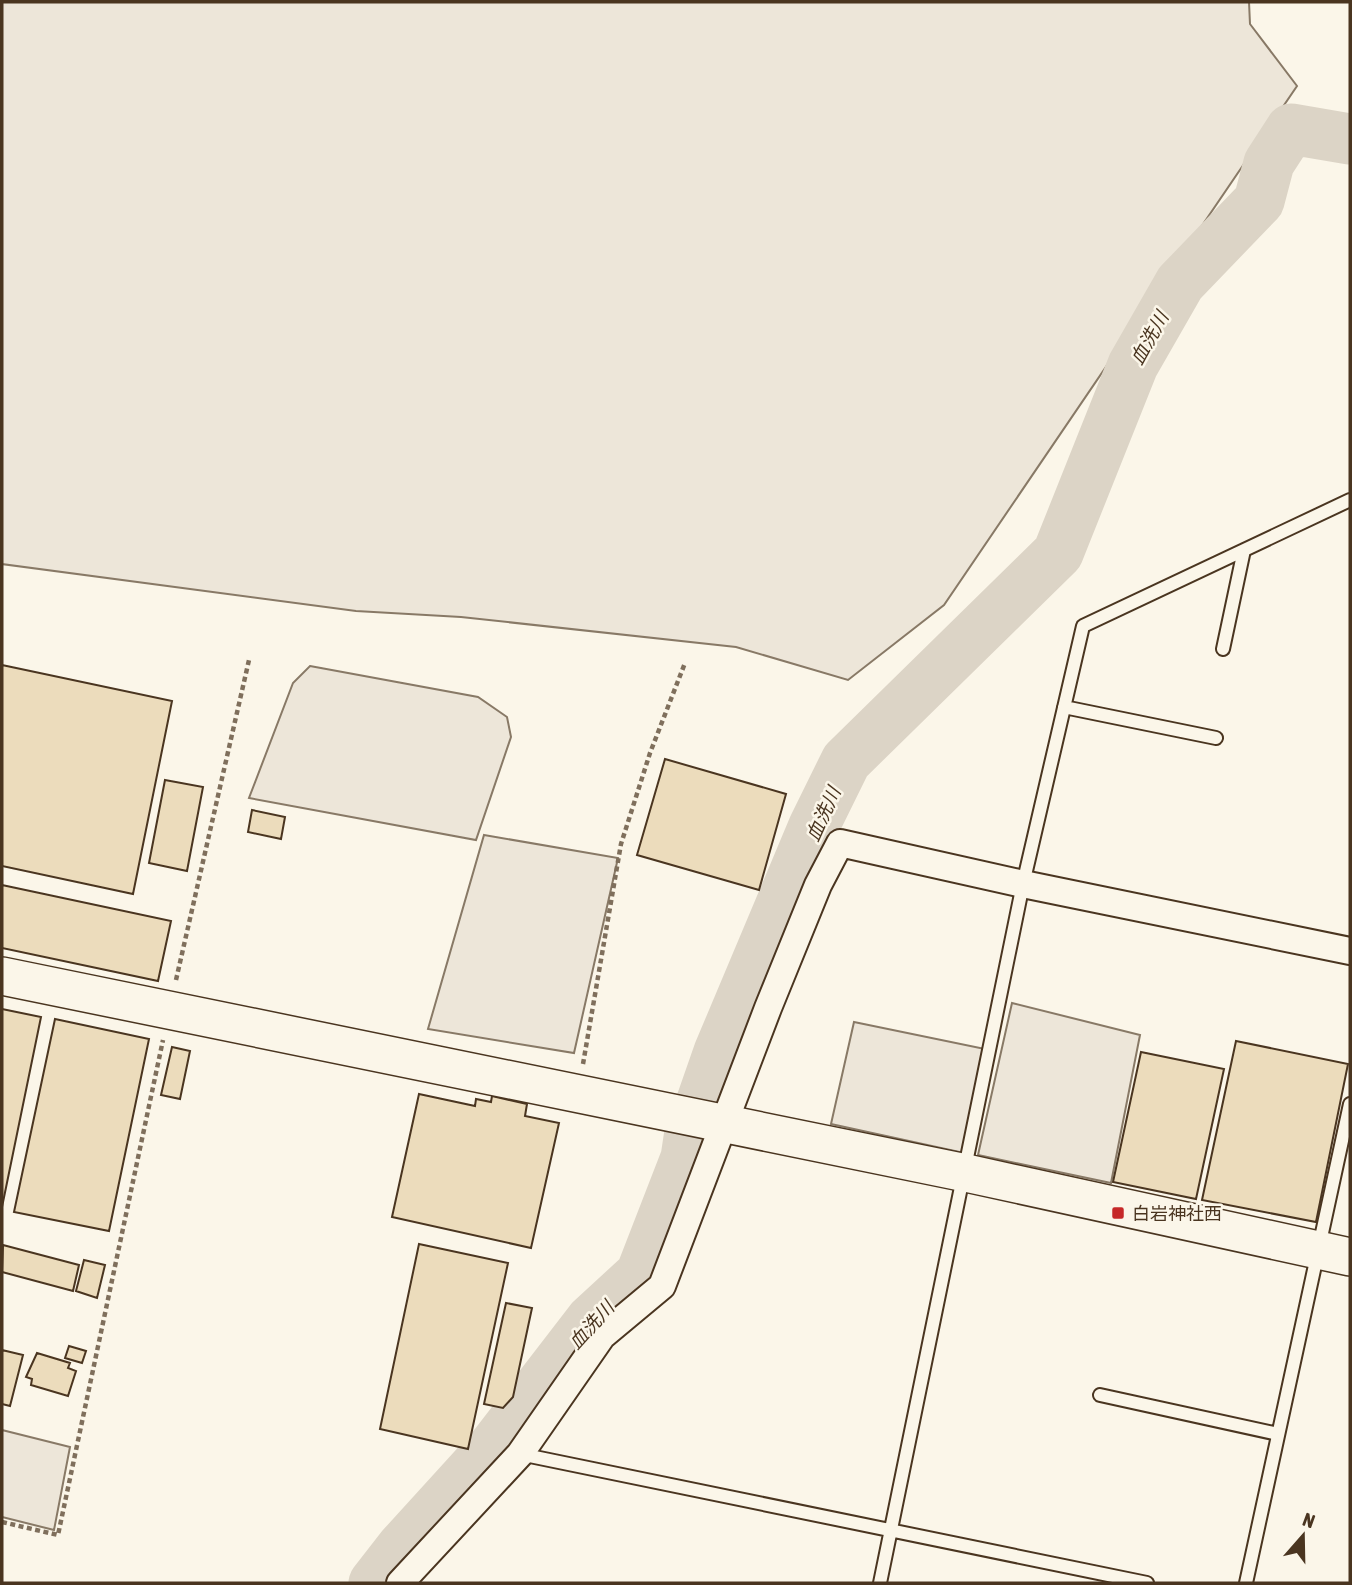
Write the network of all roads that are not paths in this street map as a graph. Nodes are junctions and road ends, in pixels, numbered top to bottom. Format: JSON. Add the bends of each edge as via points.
{"nodes":[{"id":1,"x":1350,"y":500,"type":"edge"},
{"id":2,"x":1244,"y":550,"type":"junction"},
{"id":3,"x":1223,"y":649,"type":"dead end"},
{"id":4,"x":1064,"y":707,"type":"junction"},
{"id":5,"x":1216,"y":738,"type":"dead end"},
{"id":6,"x":1023,"y":884,"type":"junction"},
{"id":7,"x":1350,"y":951,"type":"edge"},
{"id":8,"x":2,"y":976,"type":"edge"},
{"id":9,"x":1350,"y":1104,"type":"edge"},
{"id":10,"x":706,"y":1119,"type":"junction"},
{"id":11,"x":966,"y":1173,"type":"junction"},
{"id":12,"x":1334,"y":1253,"type":"edge"},
{"id":13,"x":1100,"y":1395,"type":"dead end"},
{"id":14,"x":1278,"y":1434,"type":"junction"},
{"id":15,"x":520,"y":1454,"type":"junction"},
{"id":16,"x":891,"y":1530,"type":"junction"},
{"id":17,"x":400,"y":1583,"type":"edge"},
{"id":18,"x":880,"y":1583,"type":"edge"},
{"id":19,"x":1147,"y":1583,"type":"edge"},
{"id":20,"x":1246,"y":1583,"type":"edge"}],
"edges":[{"from":1,"to":2,"type":"lane"},
{"from":2,"to":3,"type":"lane"},
{"from":2,"to":4,"type":"lane","via":[[1083,626]]},
{"from":4,"to":5,"type":"lane"},
{"from":4,"to":6,"type":"lane"},
{"from":6,"to":7,"type":"street"},
{"from":6,"to":10,"type":"street","via":[[840,843]]},
{"from":6,"to":11,"type":"lane"},
{"from":8,"to":10,"type":"street"},
{"from":9,"to":12,"type":"lane"},
{"from":10,"to":11,"type":"street"},
{"from":10,"to":15,"type":"street","via":[[662,1286],[601,1336]]},
{"from":11,"to":12,"type":"street"},
{"from":11,"to":16,"type":"lane"},
{"from":12,"to":14,"type":"lane"},
{"from":13,"to":14,"type":"lane"},
{"from":14,"to":20,"type":"lane"},
{"from":15,"to":16,"type":"lane"},
{"from":15,"to":17,"type":"street"},
{"from":16,"to":18,"type":"lane"},
{"from":16,"to":19,"type":"lane"}]}
